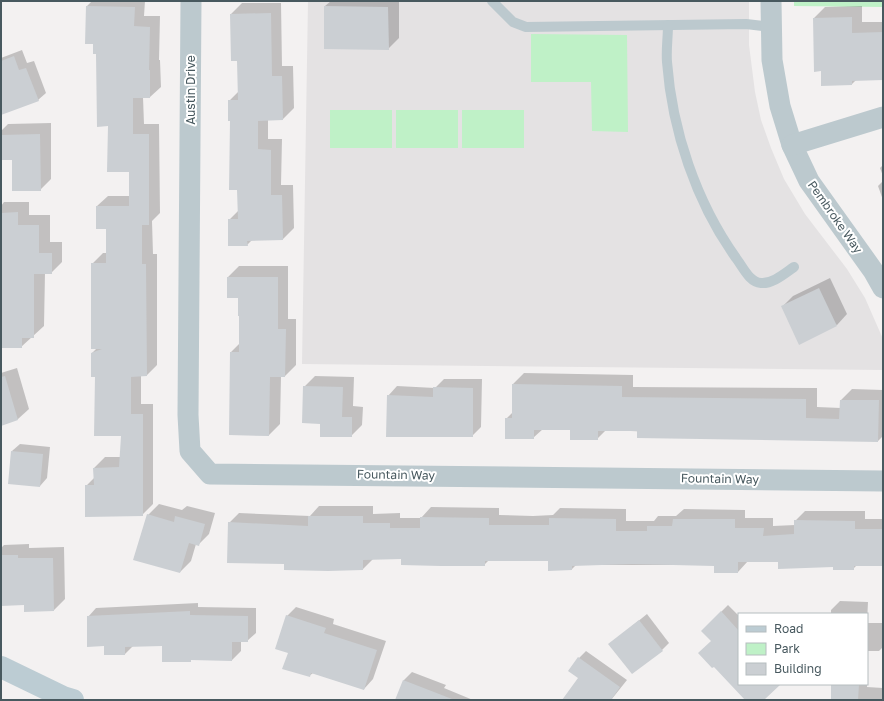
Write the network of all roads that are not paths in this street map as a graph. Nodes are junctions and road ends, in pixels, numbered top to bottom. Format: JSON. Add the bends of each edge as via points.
{"nodes":[{"id":1,"x":191,"y":1,"type":"edge"},
{"id":2,"x":492,"y":1,"type":"edge"},
{"id":3,"x":771,"y":1,"type":"edge"},
{"id":4,"x":668,"y":25,"type":"junction"},
{"id":5,"x":771,"y":27,"type":"junction"},
{"id":6,"x":883,"y":117,"type":"edge"},
{"id":7,"x":792,"y":145,"type":"junction"},
{"id":8,"x":190,"y":180,"type":"joint"},
{"id":9,"x":794,"y":267,"type":"dead end"},
{"id":10,"x":883,"y":288,"type":"edge"},
{"id":11,"x":883,"y":481,"type":"edge"},
{"id":12,"x":1,"y":667,"type":"edge"},
{"id":13,"x":73,"y":700,"type":"edge"}],
"edges":[{"from":1,"to":8,"type":"street","name":"Austin Drive"},
{"from":2,"to":4,"type":"lane","via":[[514,22],[526,26]]},
{"from":3,"to":5,"type":"street","name":"Pembroke Way"},
{"from":4,"to":5,"type":"lane","via":[[746,24]]},
{"from":4,"to":9,"type":"lane","via":[[667,60],[671,98],[680,137],[697,185],[722,238],[752,280],[761,283],[771,282]]},
{"from":5,"to":7,"type":"street","name":"Pembroke Way","via":[[772,60],[780,106]]},
{"from":6,"to":7,"type":"street"},
{"from":7,"to":10,"type":"street","name":"Pembroke Way","via":[[809,182]]},
{"from":8,"to":11,"type":"street","name":"Fountain Way","via":[[190,451],[210,474]]},
{"from":12,"to":13,"type":"street"}]}
